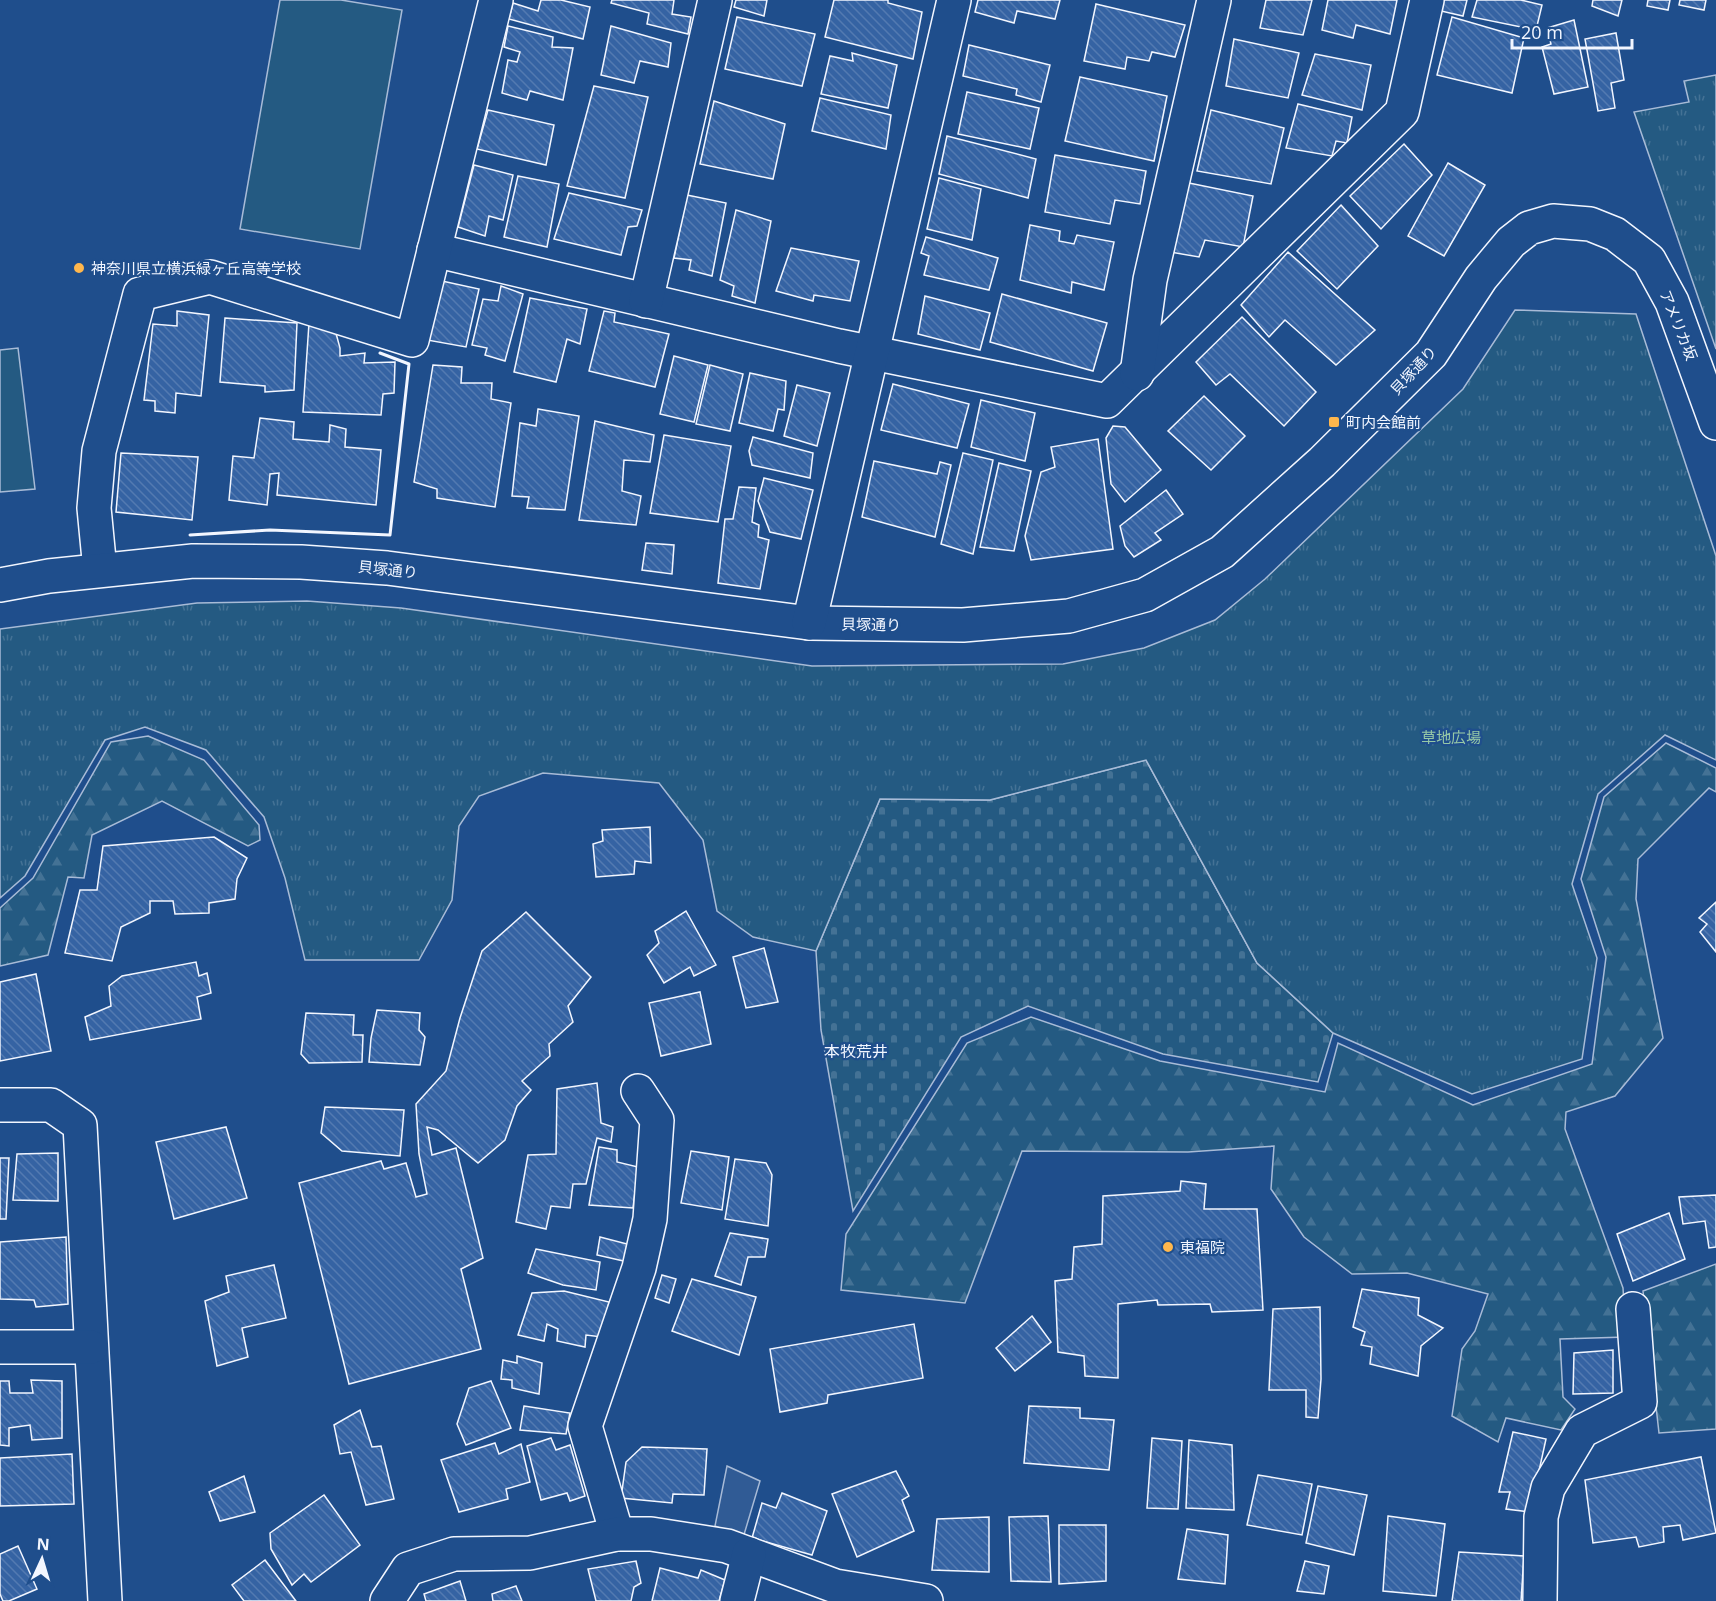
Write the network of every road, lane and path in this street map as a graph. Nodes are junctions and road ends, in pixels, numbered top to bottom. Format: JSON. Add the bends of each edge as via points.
{"nodes":[{"id":1,"x":496,"y":0,"type":"edge"},
{"id":2,"x":715,"y":0,"type":"edge"},
{"id":3,"x":954,"y":0,"type":"edge"},
{"id":4,"x":1214,"y":0,"type":"edge"},
{"id":5,"x":1427,"y":0,"type":"edge"},
{"id":6,"x":1590,"y":224,"type":"joint"},
{"id":7,"x":434,"y":250,"type":"junction"},
{"id":8,"x":645,"y":301,"type":"junction"},
{"id":9,"x":874,"y":351,"type":"junction"},
{"id":10,"x":1137,"y":374,"type":"junction"},
{"id":11,"x":1716,"y":423,"type":"edge"},
{"id":12,"x":100,"y":570,"type":"junction"},
{"id":13,"x":0,"y":585,"type":"edge"},
{"id":14,"x":809,"y":623,"type":"junction"},
{"id":15,"x":638,"y":1090,"type":"dead end"},
{"id":16,"x":0,"y":1105,"type":"edge"},
{"id":17,"x":1633,"y":1309,"type":"dead end"},
{"id":18,"x":0,"y":1347,"type":"edge"},
{"id":19,"x":91,"y":1347,"type":"junction"},
{"id":20,"x":616,"y":1534,"type":"junction"},
{"id":21,"x":749,"y":1554,"type":"junction"},
{"id":22,"x":105,"y":1601,"type":"edge"},
{"id":23,"x":387,"y":1601,"type":"edge"},
{"id":24,"x":737,"y":1601,"type":"edge"},
{"id":25,"x":926,"y":1601,"type":"edge"},
{"id":26,"x":1540,"y":1601,"type":"edge"}],
"edges":[{"from":1,"to":7,"type":"street"},
{"from":2,"to":8,"type":"street"},
{"from":3,"to":9,"type":"street"},
{"from":4,"to":10,"type":"street","via":[[1150,280]]},
{"from":5,"to":10,"type":"street","via":[[1402,112]]},
{"from":6,"to":11,"type":"street","name":"アメリカ坂","via":[[1615,234],[1649,260],[1672,302]]},
{"from":6,"to":14,"type":"street","name":"貝塚通り","via":[[1553,221],[1529,228],[1511,242],[1481,278],[1431,354],[1322,462],[1222,552],[1145,596],[1069,615],[963,625]]},
{"from":7,"to":8,"type":"street"},
{"from":7,"to":12,"type":"street","via":[[412,340],[210,276],[140,294],[99,451],[94,508]]},
{"from":8,"to":9,"type":"street"},
{"from":9,"to":10,"type":"street","via":[[1107,401]]},
{"from":9,"to":14,"type":"street"},
{"from":12,"to":13,"type":"street","name":"貝塚通り"},
{"from":12,"to":14,"type":"street","name":"貝塚通り","via":[[193,561],[387,568]]},
{"from":15,"to":20,"type":"street","via":[[657,1120],[651,1219],[639,1268],[585,1426]]},
{"from":16,"to":19,"type":"street","via":[[51,1105],[80,1125]]},
{"from":17,"to":26,"type":"street","via":[[1640,1402],[1582,1431],[1548,1488],[1541,1517]]},
{"from":18,"to":19,"type":"street"},
{"from":19,"to":22,"type":"street"},
{"from":20,"to":21,"type":"street","via":[[651,1534],[727,1546]]},
{"from":20,"to":23,"type":"street","via":[[530,1553],[454,1554],[408,1569]]},
{"from":21,"to":24,"type":"street"},
{"from":21,"to":25,"type":"street","via":[[835,1586]]}]}
